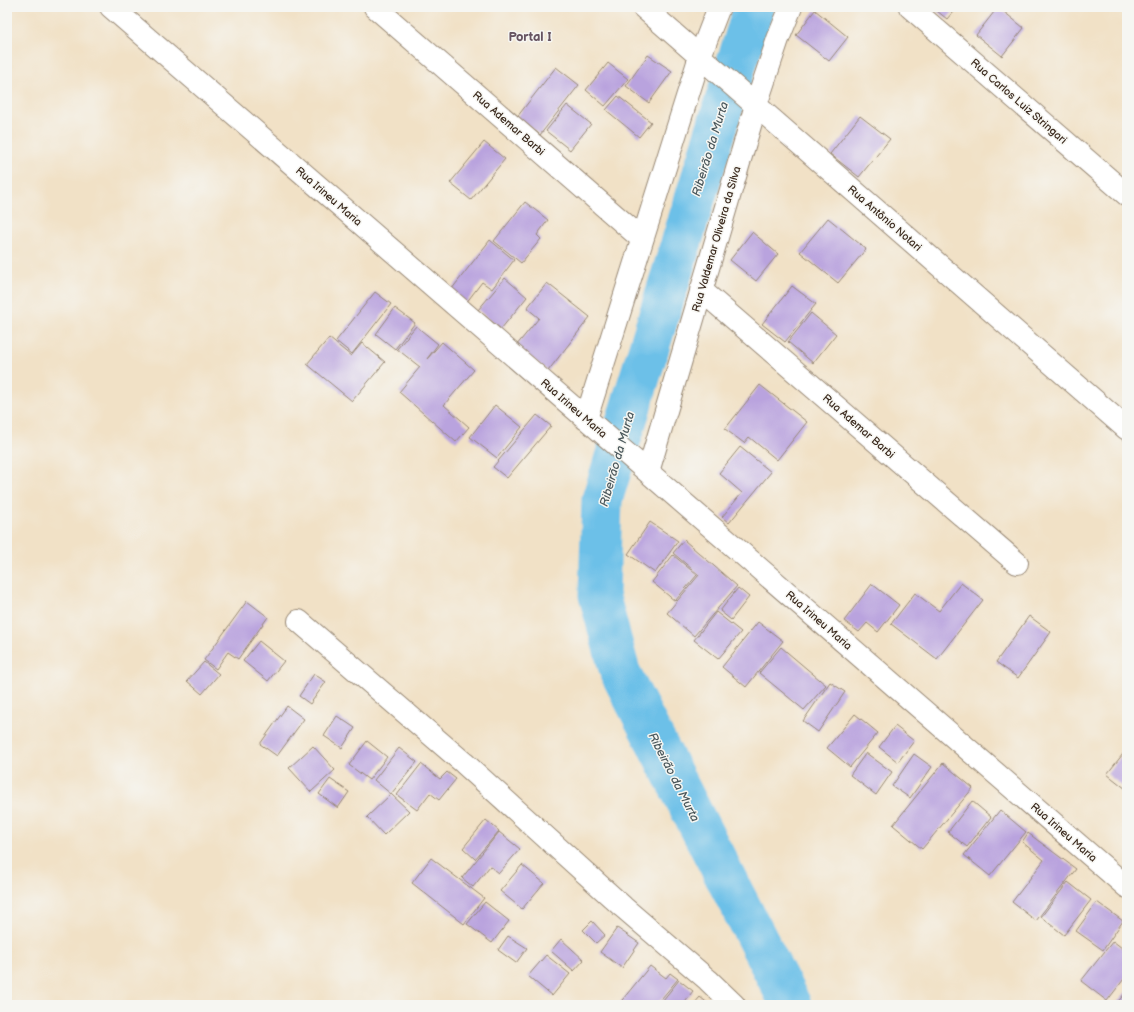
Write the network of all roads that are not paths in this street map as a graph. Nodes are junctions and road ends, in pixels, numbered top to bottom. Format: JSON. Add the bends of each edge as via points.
{"nodes":[{"id":1,"x":111,"y":7,"type":"edge"},
{"id":2,"x":375,"y":7,"type":"edge"},
{"id":3,"x":643,"y":7,"type":"edge"},
{"id":4,"x":719,"y":7,"type":"edge"},
{"id":5,"x":791,"y":7,"type":"edge"},
{"id":6,"x":910,"y":7,"type":"edge"},
{"id":7,"x":703,"y":59,"type":"junction"},
{"id":8,"x":752,"y":102,"type":"junction"},
{"id":9,"x":1127,"y":195,"type":"edge"},
{"id":10,"x":642,"y":238,"type":"junction"},
{"id":11,"x":701,"y":290,"type":"junction"},
{"id":12,"x":592,"y":424,"type":"junction"},
{"id":13,"x":1127,"y":429,"type":"edge"},
{"id":14,"x":644,"y":469,"type":"junction"},
{"id":15,"x":1017,"y":563,"type":"dead end"},
{"id":16,"x":299,"y":621,"type":"dead end"},
{"id":17,"x":1127,"y":887,"type":"edge"},
{"id":18,"x":734,"y":1005,"type":"edge"}],
"edges":[{"from":1,"to":12,"type":"street","name":"Rua Irineu Maria"},
{"from":2,"to":10,"type":"street","name":"Rua Ademar Barbi"},
{"from":3,"to":7,"type":"street","name":"Rua Antônio Notari"},
{"from":4,"to":7,"type":"street"},
{"from":5,"to":8,"type":"street","name":"Rua Valdemar Oliveira da Silva"},
{"from":6,"to":9,"type":"street","name":"Rua Carlos Luiz Stringari"},
{"from":7,"to":8,"type":"street","name":"Rua Antônio Notari"},
{"from":7,"to":10,"type":"street"},
{"from":8,"to":11,"type":"street","name":"Rua Valdemar Oliveira da Silva"},
{"from":8,"to":13,"type":"street","name":"Rua Antônio Notari"},
{"from":10,"to":12,"type":"street"},
{"from":11,"to":14,"type":"street","name":"Rua Valdemar Oliveira da Silva"},
{"from":11,"to":15,"type":"street","name":"Rua Ademar Barbi"},
{"from":12,"to":14,"type":"street","name":"Rua Irineu Maria"},
{"from":14,"to":17,"type":"street","name":"Rua Irineu Maria"},
{"from":16,"to":18,"type":"street","via":[[464,763]]}]}
